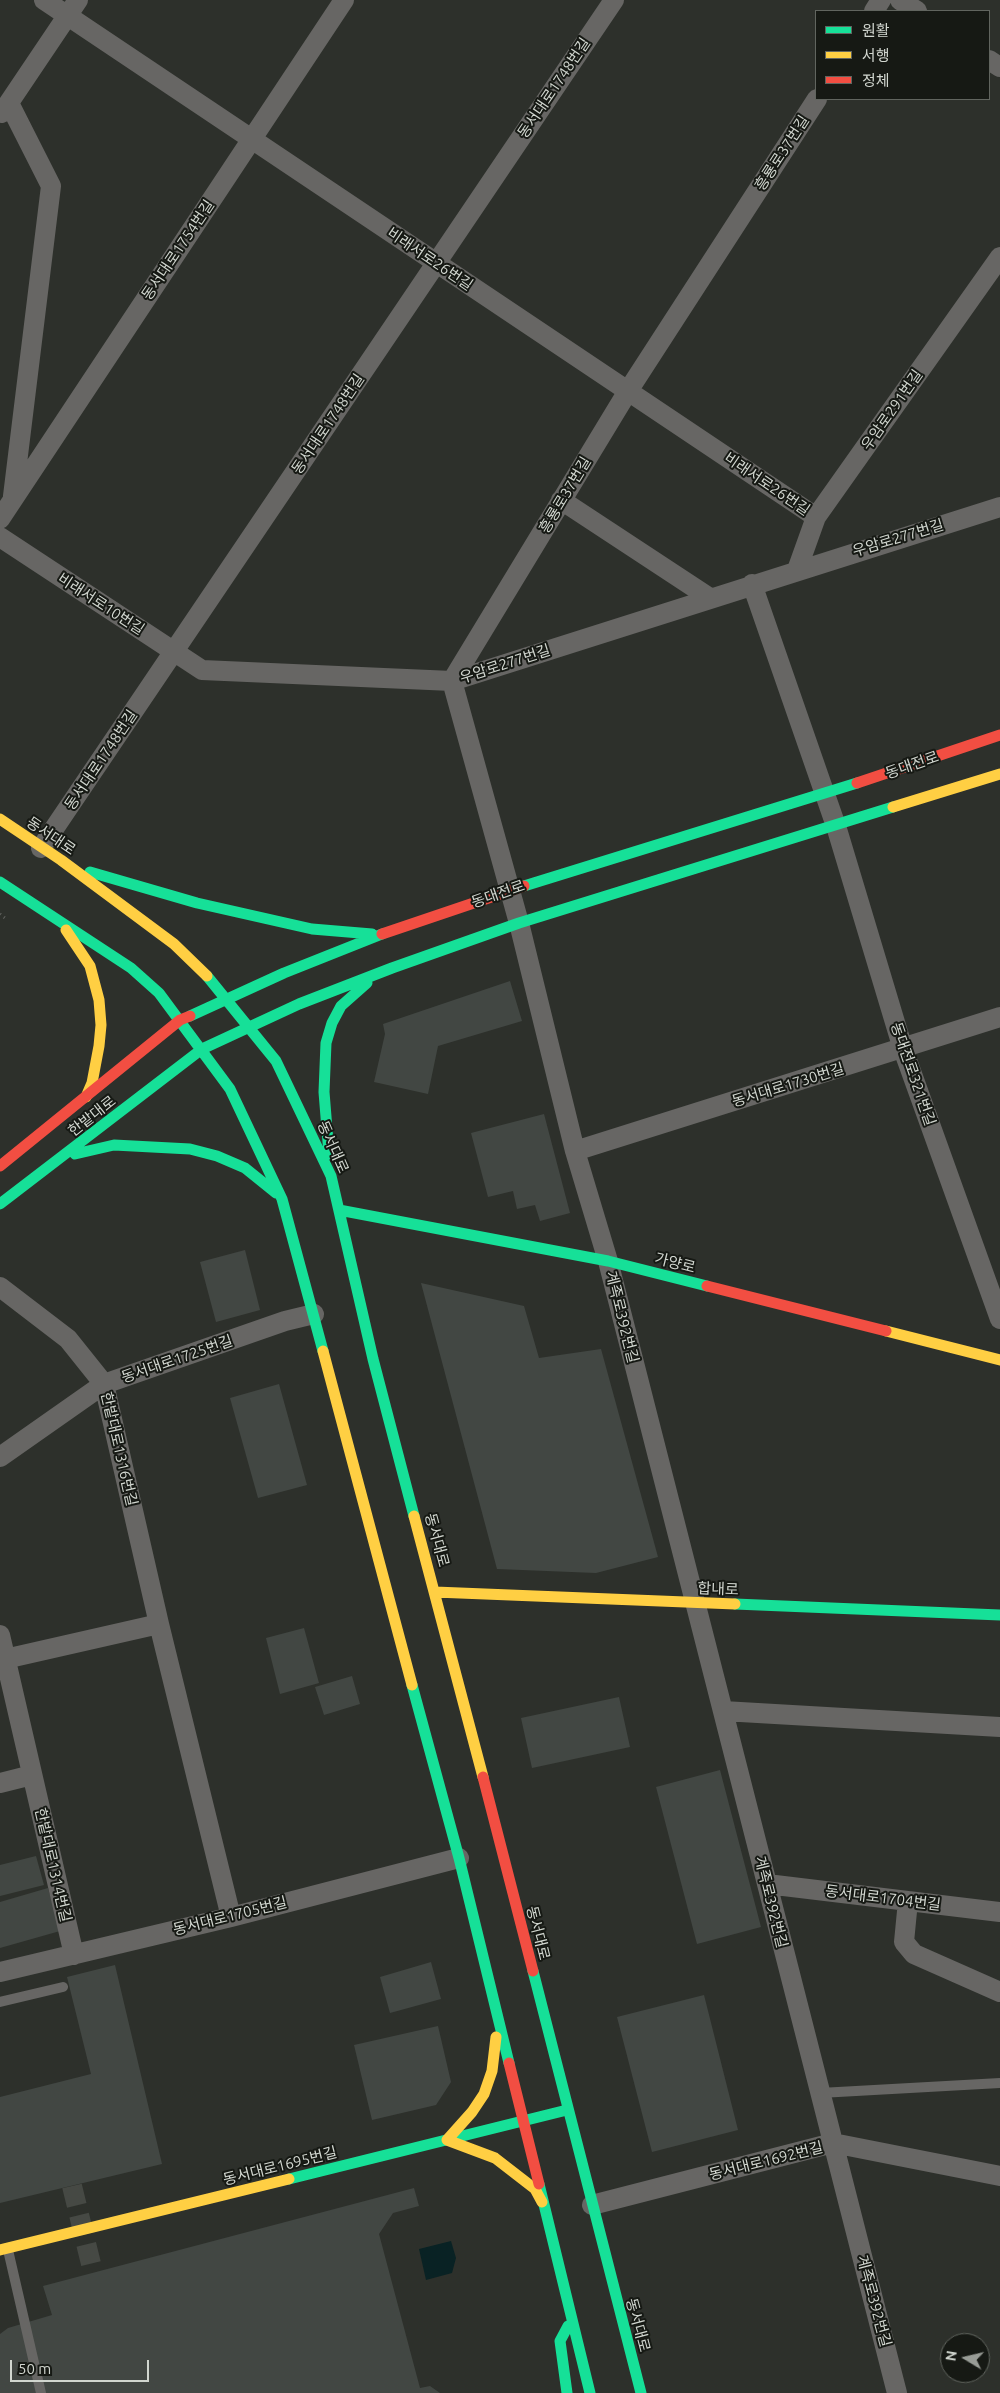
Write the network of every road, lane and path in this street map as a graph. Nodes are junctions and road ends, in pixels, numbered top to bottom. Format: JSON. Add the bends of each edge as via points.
{"nodes":[{"id":1,"x":44,"y":0,"type":"edge"},
{"id":2,"x":344,"y":0,"type":"edge"},
{"id":3,"x":614,"y":0,"type":"edge"},
{"id":4,"x":900,"y":0,"type":"edge"},
{"id":5,"x":72,"y":8,"type":"edge"},
{"id":6,"x":915,"y":10,"type":"edge"},
{"id":7,"x":816,"y":100,"type":"edge"},
{"id":8,"x":4,"y":109,"type":"edge"},
{"id":9,"x":252,"y":139,"type":"junction"},
{"id":10,"x":1000,"y":257,"type":"edge"},
{"id":11,"x":437,"y":263,"type":"junction"},
{"id":12,"x":628,"y":391,"type":"junction"},
{"id":13,"x":13,"y":499,"type":"junction"},
{"id":14,"x":561,"y":500,"type":"junction"},
{"id":15,"x":1000,"y":507,"type":"edge"},
{"id":16,"x":816,"y":517,"type":"junction"},
{"id":17,"x":0,"y":519,"type":"edge"},
{"id":18,"x":0,"y":537,"type":"edge"},
{"id":19,"x":797,"y":570,"type":"junction"},
{"id":20,"x":752,"y":584,"type":"junction"},
{"id":21,"x":710,"y":598,"type":"junction"},
{"id":22,"x":174,"y":652,"type":"junction"},
{"id":23,"x":202,"y":670,"type":"joint"},
{"id":24,"x":452,"y":681,"type":"junction"},
{"id":25,"x":1000,"y":735,"type":"edge"},
{"id":26,"x":1000,"y":774,"type":"edge"},
{"id":27,"x":825,"y":794,"type":"junction"},
{"id":28,"x":0,"y":819,"type":"edge"},
{"id":29,"x":836,"y":826,"type":"junction"},
{"id":30,"x":42,"y":848,"type":"junction"},
{"id":31,"x":61,"y":860,"type":"junction"},
{"id":32,"x":2,"y":888,"type":"edge"},
{"id":33,"x":510,"y":890,"type":"junction"},
{"id":34,"x":0,"y":914,"type":"edge"},
{"id":35,"x":54,"y":916,"type":"junction"},
{"id":36,"x":5,"y":918,"type":"dead end"},
{"id":37,"x":519,"y":923,"type":"junction"},
{"id":38,"x":382,"y":934,"type":"junction"},
{"id":39,"x":392,"y":968,"type":"junction"},
{"id":40,"x":226,"y":999,"type":"junction"},
{"id":41,"x":1000,"y":1017,"type":"edge"},
{"id":42,"x":180,"y":1020,"type":"junction"},
{"id":43,"x":250,"y":1027,"type":"junction"},
{"id":44,"x":202,"y":1049,"type":"junction"},
{"id":45,"x":903,"y":1049,"type":"junction"},
{"id":46,"x":86,"y":1098,"type":"junction"},
{"id":47,"x":575,"y":1151,"type":"junction"},
{"id":48,"x":0,"y":1152,"type":"edge"},
{"id":49,"x":14,"y":1156,"type":"junction"},
{"id":50,"x":59,"y":1160,"type":"junction"},
{"id":51,"x":0,"y":1166,"type":"edge"},
{"id":52,"x":332,"y":1176,"type":"junction"},
{"id":53,"x":282,"y":1199,"type":"junction"},
{"id":54,"x":0,"y":1204,"type":"edge"},
{"id":55,"x":339,"y":1210,"type":"junction"},
{"id":56,"x":608,"y":1261,"type":"junction"},
{"id":57,"x":0,"y":1287,"type":"edge"},
{"id":58,"x":314,"y":1314,"type":"junction"},
{"id":59,"x":1000,"y":1318,"type":"edge"},
{"id":60,"x":1000,"y":1360,"type":"edge"},
{"id":61,"x":104,"y":1384,"type":"junction"},
{"id":62,"x":0,"y":1457,"type":"edge"},
{"id":63,"x":435,"y":1592,"type":"junction"},
{"id":64,"x":695,"y":1603,"type":"junction"},
{"id":65,"x":1000,"y":1615,"type":"edge"},
{"id":66,"x":159,"y":1624,"type":"junction"},
{"id":67,"x":0,"y":1635,"type":"edge"},
{"id":68,"x":5,"y":1659,"type":"junction"},
{"id":69,"x":723,"y":1712,"type":"junction"},
{"id":70,"x":1000,"y":1727,"type":"edge"},
{"id":71,"x":32,"y":1775,"type":"junction"},
{"id":72,"x":0,"y":1783,"type":"edge"},
{"id":73,"x":459,"y":1858,"type":"junction"},
{"id":74,"x":766,"y":1884,"type":"junction"},
{"id":75,"x":908,"y":1901,"type":"junction"},
{"id":76,"x":1000,"y":1912,"type":"edge"},
{"id":77,"x":231,"y":1917,"type":"junction"},
{"id":78,"x":74,"y":1955,"type":"junction"},
{"id":79,"x":0,"y":1972,"type":"edge"},
{"id":80,"x":63,"y":1987,"type":"dead end"},
{"id":81,"x":1000,"y":1992,"type":"edge"},
{"id":82,"x":0,"y":2002,"type":"edge"},
{"id":83,"x":498,"y":2015,"type":"junction"},
{"id":84,"x":1000,"y":2083,"type":"edge"},
{"id":85,"x":820,"y":2093,"type":"junction"},
{"id":86,"x":567,"y":2110,"type":"junction"},
{"id":87,"x":523,"y":2121,"type":"junction"},
{"id":88,"x":447,"y":2140,"type":"junction"},
{"id":89,"x":832,"y":2143,"type":"junction"},
{"id":90,"x":1000,"y":2176,"type":"edge"},
{"id":91,"x":592,"y":2205,"type":"junction"},
{"id":92,"x":544,"y":2206,"type":"junction"},
{"id":93,"x":4,"y":2249,"type":"edge"},
{"id":94,"x":572,"y":2318,"type":"junction"},
{"id":95,"x":41,"y":2393,"type":"edge"},
{"id":96,"x":567,"y":2393,"type":"edge"},
{"id":97,"x":590,"y":2393,"type":"edge"},
{"id":98,"x":641,"y":2393,"type":"edge"},
{"id":99,"x":897,"y":2393,"type":"edge"}],
"edges":[{"from":1,"to":5,"type":"street","name":"비래서로26번길"},
{"from":2,"to":9,"type":"street","name":"동서대로1754번길"},
{"from":3,"to":11,"type":"street","name":"동서대로1748번길"},
{"from":4,"to":6,"type":"street"},
{"from":5,"to":8,"type":"street"},
{"from":5,"to":9,"type":"street","name":"비래서로26번길"},
{"from":7,"to":12,"type":"street","name":"흥룡로37번길"},
{"from":8,"to":13,"type":"street","name":"동서대로1754번길","via":[[51,186]]},
{"from":9,"to":11,"type":"street","name":"비래서로26번길"},
{"from":9,"to":13,"type":"street","name":"동서대로1754번길"},
{"from":10,"to":16,"type":"street","name":"우암로291번길"},
{"from":11,"to":12,"type":"street","name":"비래서로26번길"},
{"from":11,"to":22,"type":"street","name":"동서대로1748번길"},
{"from":12,"to":14,"type":"street","name":"흥룡로37번길"},
{"from":12,"to":16,"type":"street","name":"비래서로26번길"},
{"from":13,"to":17,"type":"street","name":"동서대로1754번길"},
{"from":14,"to":21,"type":"street"},
{"from":14,"to":24,"type":"street","name":"흥룡로37번길"},
{"from":15,"to":19,"type":"street","name":"우암로277번길"},
{"from":16,"to":19,"type":"street","name":"우암로291번길"},
{"from":18,"to":22,"type":"street","name":"비래서로10번길"},
{"from":19,"to":20,"type":"street","name":"우암로277번길"},
{"from":20,"to":21,"type":"street","name":"우암로277번길"},
{"from":20,"to":27,"type":"street"},
{"from":21,"to":24,"type":"street","name":"우암로277번길"},
{"from":22,"to":23,"type":"street","name":"비래서로10번길"},
{"from":22,"to":30,"type":"street","name":"동서대로1748번길"},
{"from":23,"to":24,"type":"street","name":"우암로277번길"},
{"from":24,"to":33,"type":"street"},
{"from":25,"to":27,"type":"main road","name":"동대전로"},
{"from":26,"to":29,"type":"main road"},
{"from":27,"to":29,"type":"street"},
{"from":27,"to":33,"type":"main road","name":"동대전로"},
{"from":28,"to":30,"type":"main road","name":"동서대로"},
{"from":29,"to":37,"type":"main road"},
{"from":29,"to":45,"type":"street","name":"동대전로321번길"},
{"from":30,"to":31,"type":"main road","name":"동서대로"},
{"from":31,"to":38,"type":"main road","via":[[150,891],[312,930]]},
{"from":31,"to":40,"type":"main road","name":"동서대로","via":[[174,944],[203,971]]},
{"from":32,"to":35,"type":"main road"},
{"from":33,"to":37,"type":"street"},
{"from":33,"to":38,"type":"main road","name":"동대전로"},
{"from":34,"to":36,"type":"path"},
{"from":35,"to":42,"type":"main road","via":[[148,982]]},
{"from":35,"to":46,"type":"main road","via":[[82,951],[99,1000],[99,1046]]},
{"from":37,"to":39,"type":"main road"},
{"from":37,"to":47,"type":"street","name":"계족로392번길"},
{"from":38,"to":40,"type":"main road","name":"동대전로"},
{"from":39,"to":43,"type":"main road"},
{"from":39,"to":52,"type":"main road","via":[[348,998],[332,1023],[323,1066]]},
{"from":40,"to":42,"type":"main road","name":"동대전로"},
{"from":40,"to":43,"type":"main road","name":"동서대로"},
{"from":41,"to":45,"type":"street","name":"동서대로1730번길"},
{"from":42,"to":44,"type":"main road"},
{"from":42,"to":46,"type":"main road","name":"한밭대로"},
{"from":43,"to":44,"type":"main road"},
{"from":43,"to":52,"type":"main road","name":"동서대로","via":[[284,1075]]},
{"from":44,"to":50,"type":"main road","name":"한밭대로"},
{"from":44,"to":53,"type":"main road","via":[[230,1089]]},
{"from":45,"to":47,"type":"street","name":"동서대로1730번길"},
{"from":45,"to":59,"type":"street","name":"동대전로321번길"},
{"from":46,"to":49,"type":"main road","name":"한밭대로"},
{"from":47,"to":56,"type":"street","name":"계족로392번길"},
{"from":48,"to":49,"type":"main road"},
{"from":49,"to":51,"type":"main road","name":"한밭대로"},
{"from":50,"to":53,"type":"main road","via":[[85,1150],[114,1145],[190,1149],[245,1168]]},
{"from":50,"to":54,"type":"main road","name":"한밭대로"},
{"from":52,"to":55,"type":"main road","name":"동서대로"},
{"from":53,"to":58,"type":"main road"},
{"from":55,"to":56,"type":"main road","name":"가양로"},
{"from":55,"to":63,"type":"main road","name":"동서대로","via":[[373,1359]]},
{"from":56,"to":60,"type":"main road","name":"가양로"},
{"from":56,"to":64,"type":"street","name":"계족로392번길"},
{"from":57,"to":61,"type":"street","name":"한밭대로1316번길","via":[[68,1339]]},
{"from":58,"to":61,"type":"street","name":"동서대로1725번길","via":[[285,1321]]},
{"from":58,"to":73,"type":"main road"},
{"from":61,"to":62,"type":"street","name":"동서대로1725번길"},
{"from":61,"to":66,"type":"street","name":"한밭대로1316번길"},
{"from":63,"to":64,"type":"main road","name":"합내로"},
{"from":63,"to":86,"type":"main road","name":"동서대로"},
{"from":64,"to":65,"type":"main road","name":"합내로"},
{"from":64,"to":69,"type":"street","name":"계족로392번길"},
{"from":66,"to":68,"type":"street"},
{"from":66,"to":77,"type":"street","name":"한밭대로1316번길"},
{"from":67,"to":68,"type":"street","name":"한밭대로1314번길"},
{"from":68,"to":71,"type":"street","name":"한밭대로1314번길"},
{"from":69,"to":70,"type":"street"},
{"from":69,"to":74,"type":"street","name":"계족로392번길"},
{"from":71,"to":72,"type":"street"},
{"from":71,"to":78,"type":"street","name":"한밭대로1314번길"},
{"from":73,"to":77,"type":"street","name":"동서대로1705번길"},
{"from":73,"to":83,"type":"main road"},
{"from":74,"to":75,"type":"street","name":"동서대로1704번길"},
{"from":74,"to":85,"type":"street","name":"계족로392번길"},
{"from":75,"to":76,"type":"street","name":"동서대로1704번길"},
{"from":75,"to":81,"type":"street","via":[[904,1942],[914,1954]]},
{"from":77,"to":78,"type":"street","name":"동서대로1705번길"},
{"from":78,"to":79,"type":"street","name":"동서대로1705번길"},
{"from":80,"to":82,"type":"lane"},
{"from":83,"to":87,"type":"main road"},
{"from":83,"to":88,"type":"main road","via":[[492,2071],[484,2094]]},
{"from":84,"to":85,"type":"lane"},
{"from":85,"to":89,"type":"street","name":"계족로392번길"},
{"from":86,"to":87,"type":"main road","name":"동서대로1695번길"},
{"from":86,"to":91,"type":"main road","name":"동서대로"},
{"from":87,"to":88,"type":"main road","name":"동서대로1695번길"},
{"from":87,"to":92,"type":"main road"},
{"from":88,"to":92,"type":"main road","via":[[497,2160],[535,2189]]},
{"from":88,"to":93,"type":"main road","name":"동서대로1695번길"},
{"from":89,"to":90,"type":"street","name":"동서대로1692번길"},
{"from":89,"to":91,"type":"street","name":"동서대로1692번길"},
{"from":89,"to":99,"type":"street","name":"계족로392번길"},
{"from":91,"to":98,"type":"main road","name":"동서대로"},
{"from":92,"to":94,"type":"main road"},
{"from":93,"to":95,"type":"lane"},
{"from":94,"to":96,"type":"main road","via":[[560,2341]]},
{"from":94,"to":97,"type":"main road"}]}
